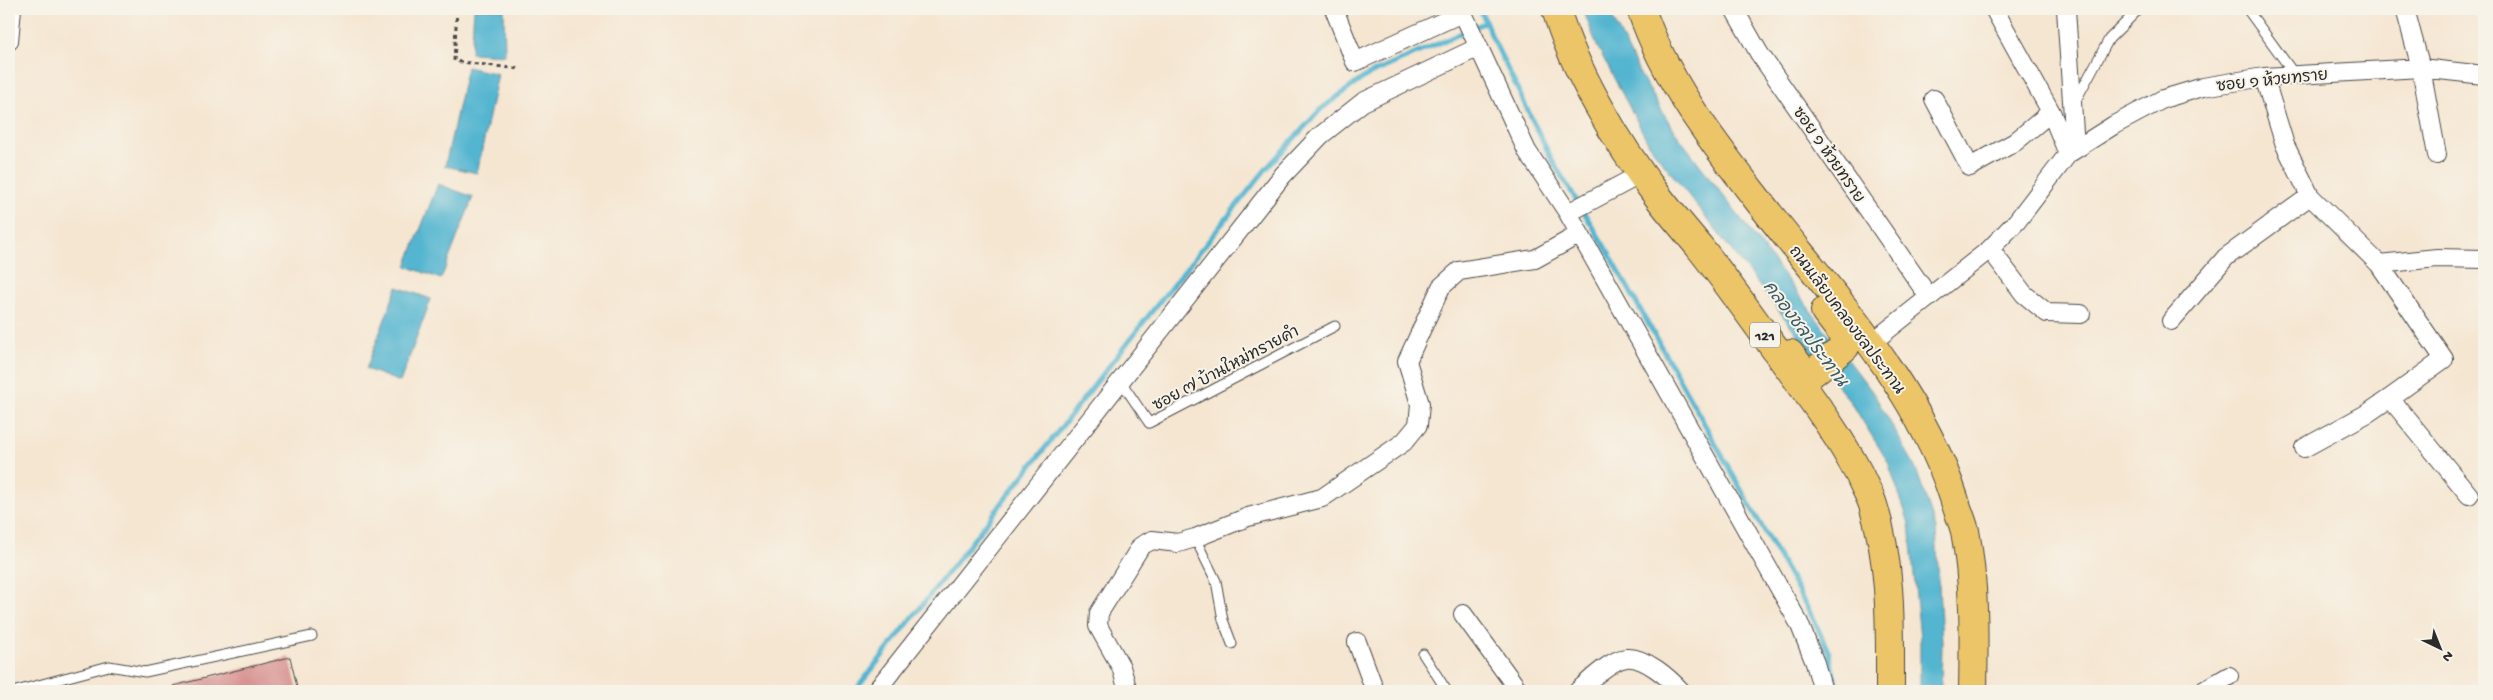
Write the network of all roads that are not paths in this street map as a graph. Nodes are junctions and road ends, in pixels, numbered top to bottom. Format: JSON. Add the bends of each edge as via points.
{"nodes":[{"id":1,"x":12,"y":9,"type":"edge"},
{"id":2,"x":1334,"y":9,"type":"edge"},
{"id":3,"x":1556,"y":9,"type":"edge"},
{"id":4,"x":1641,"y":9,"type":"edge"},
{"id":5,"x":1734,"y":9,"type":"edge"},
{"id":6,"x":2066,"y":9,"type":"edge"},
{"id":7,"x":2140,"y":9,"type":"edge"},
{"id":8,"x":2247,"y":9,"type":"edge"},
{"id":9,"x":2405,"y":9,"type":"edge"},
{"id":10,"x":2001,"y":11,"type":"edge"},
{"id":11,"x":1463,"y":15,"type":"edge"},
{"id":12,"x":9,"y":41,"type":"edge"},
{"id":13,"x":1479,"y":47,"type":"junction"},
{"id":14,"x":2421,"y":68,"type":"junction"},
{"id":15,"x":2295,"y":75,"type":"junction"},
{"id":16,"x":2484,"y":75,"type":"edge"},
{"id":17,"x":2264,"y":77,"type":"junction"},
{"id":18,"x":1934,"y":99,"type":"dead end"},
{"id":19,"x":2074,"y":105,"type":"junction"},
{"id":20,"x":2052,"y":112,"type":"junction"},
{"id":21,"x":2072,"y":151,"type":"junction"},
{"id":22,"x":2436,"y":154,"type":"dead end"},
{"id":23,"x":1641,"y":174,"type":"junction"},
{"id":24,"x":2310,"y":196,"type":"junction"},
{"id":25,"x":1571,"y":211,"type":"junction"},
{"id":26,"x":1578,"y":235,"type":"junction"},
{"id":27,"x":1701,"y":249,"type":"junction"},
{"id":28,"x":1990,"y":249,"type":"junction"},
{"id":29,"x":2484,"y":259,"type":"edge"},
{"id":30,"x":2379,"y":264,"type":"junction"},
{"id":31,"x":1929,"y":297,"type":"junction"},
{"id":32,"x":2081,"y":314,"type":"dead end"},
{"id":33,"x":2171,"y":321,"type":"dead end"},
{"id":34,"x":1335,"y":326,"type":"dead end"},
{"id":35,"x":1857,"y":350,"type":"junction"},
{"id":36,"x":1818,"y":379,"type":"junction"},
{"id":37,"x":1120,"y":380,"type":"junction"},
{"id":38,"x":2390,"y":398,"type":"junction"},
{"id":39,"x":2304,"y":448,"type":"dead end"},
{"id":40,"x":2469,"y":495,"type":"dead end"},
{"id":41,"x":1873,"y":502,"type":"junction"},
{"id":42,"x":1195,"y":538,"type":"junction"},
{"id":43,"x":1463,"y":614,"type":"dead end"},
{"id":44,"x":312,"y":636,"type":"dead end"},
{"id":45,"x":1357,"y":642,"type":"dead end"},
{"id":46,"x":1232,"y":644,"type":"dead end"},
{"id":47,"x":1423,"y":654,"type":"dead end"},
{"id":48,"x":2229,"y":676,"type":"dead end"},
{"id":49,"x":16,"y":691,"type":"edge"},
{"id":50,"x":876,"y":691,"type":"edge"},
{"id":51,"x":1128,"y":691,"type":"edge"},
{"id":52,"x":1376,"y":691,"type":"edge"},
{"id":53,"x":1447,"y":691,"type":"edge"},
{"id":54,"x":1519,"y":691,"type":"edge"},
{"id":55,"x":1578,"y":691,"type":"edge"},
{"id":56,"x":1682,"y":691,"type":"edge"},
{"id":57,"x":1823,"y":691,"type":"edge"},
{"id":58,"x":1890,"y":691,"type":"edge"},
{"id":59,"x":1973,"y":691,"type":"edge"},
{"id":60,"x":2203,"y":691,"type":"edge"}],
"edges":[{"from":1,"to":12,"type":"street"},
{"from":2,"to":11,"type":"street","via":[[1355,62]]},
{"from":3,"to":23,"type":"main road","number":"121","via":[[1592,92]]},
{"from":4,"to":35,"type":"main road","name":"ถนนเลียบคลองชลประทาน","via":[[1649,34],[1701,127],[1766,210]]},
{"from":5,"to":31,"type":"street","name":"ซอย ๑ ห้วยทราย","via":[[1759,52]]},
{"from":6,"to":19,"type":"street","via":[[2068,65]]},
{"from":7,"to":19,"type":"lane","via":[[2109,39]]},
{"from":8,"to":15,"type":"lane"},
{"from":9,"to":14,"type":"street"},
{"from":10,"to":20,"type":"street"},
{"from":11,"to":13,"type":"street"},
{"from":13,"to":25,"type":"street","via":[[1527,150]]},
{"from":13,"to":37,"type":"street","via":[[1363,102],[1320,136],[1283,176]]},
{"from":14,"to":15,"type":"street","name":"ซอย ๑ ห้วยทราย"},
{"from":14,"to":16,"type":"street","name":"ซอย ๑ ห้วยทราย"},
{"from":14,"to":22,"type":"street"},
{"from":15,"to":17,"type":"street","name":"ซอย ๑ ห้วยทราย"},
{"from":17,"to":21,"type":"street","name":"ซอย ๑ ห้วยทราย","via":[[2203,87],[2163,99]]},
{"from":17,"to":24,"type":"street","via":[[2285,145]]},
{"from":18,"to":20,"type":"street","via":[[1970,167],[2015,142]]},
{"from":19,"to":21,"type":"street"},
{"from":20,"to":21,"type":"street"},
{"from":21,"to":28,"type":"street","name":"ซอย ๑ ห้วยทราย","via":[[2017,221]]},
{"from":23,"to":25,"type":"street"},
{"from":23,"to":27,"type":"main road","number":"121"},
{"from":24,"to":30,"type":"street"},
{"from":24,"to":33,"type":"street","via":[[2226,257]]},
{"from":25,"to":26,"type":"street"},
{"from":26,"to":42,"type":"street","via":[[1535,259],[1459,271],[1440,287],[1407,361],[1420,404],[1418,425],[1404,442],[1322,498],[1248,517]]},
{"from":26,"to":57,"type":"street","via":[[1799,623]]},
{"from":27,"to":36,"type":"main road","via":[[1804,372]]},
{"from":27,"to":41,"type":"main road","number":"121","via":[[1844,445]]},
{"from":28,"to":31,"type":"street","name":"ซอย ๑ ห้วยทราย"},
{"from":28,"to":32,"type":"street","via":[[2024,294],[2047,313]]},
{"from":29,"to":30,"type":"street","via":[[2437,258]]},
{"from":30,"to":38,"type":"street","via":[[2444,359]]},
{"from":31,"to":35,"type":"street","name":"ซอย ๑ ห้วยทราย"},
{"from":34,"to":37,"type":"lane","name":"ซอย ๗ บ้านใหม่ทรายคำ","via":[[1149,423]]},
{"from":35,"to":36,"type":"main road"},
{"from":35,"to":59,"type":"main road","name":"ถนนเลียบคลองชลประทาน","via":[[1911,403],[1943,467],[1964,530],[1970,568],[1974,629]]},
{"from":36,"to":41,"type":"main road","via":[[1822,392],[1869,467]]},
{"from":37,"to":50,"type":"street"},
{"from":38,"to":39,"type":"street"},
{"from":38,"to":40,"type":"street"},
{"from":41,"to":58,"type":"main road","number":"121","via":[[1886,571]]},
{"from":42,"to":46,"type":"lane","via":[[1216,580],[1223,620]]},
{"from":42,"to":51,"type":"street","via":[[1178,543],[1152,540],[1141,546],[1098,613],[1098,626],[1121,667]]},
{"from":43,"to":54,"type":"street"},
{"from":44,"to":49,"type":"lane","via":[[145,672],[109,666]]},
{"from":45,"to":52,"type":"street"},
{"from":47,"to":53,"type":"lane"},
{"from":48,"to":60,"type":"street"},
{"from":55,"to":56,"type":"street","via":[[1601,670],[1626,658],[1647,663]]}]}
